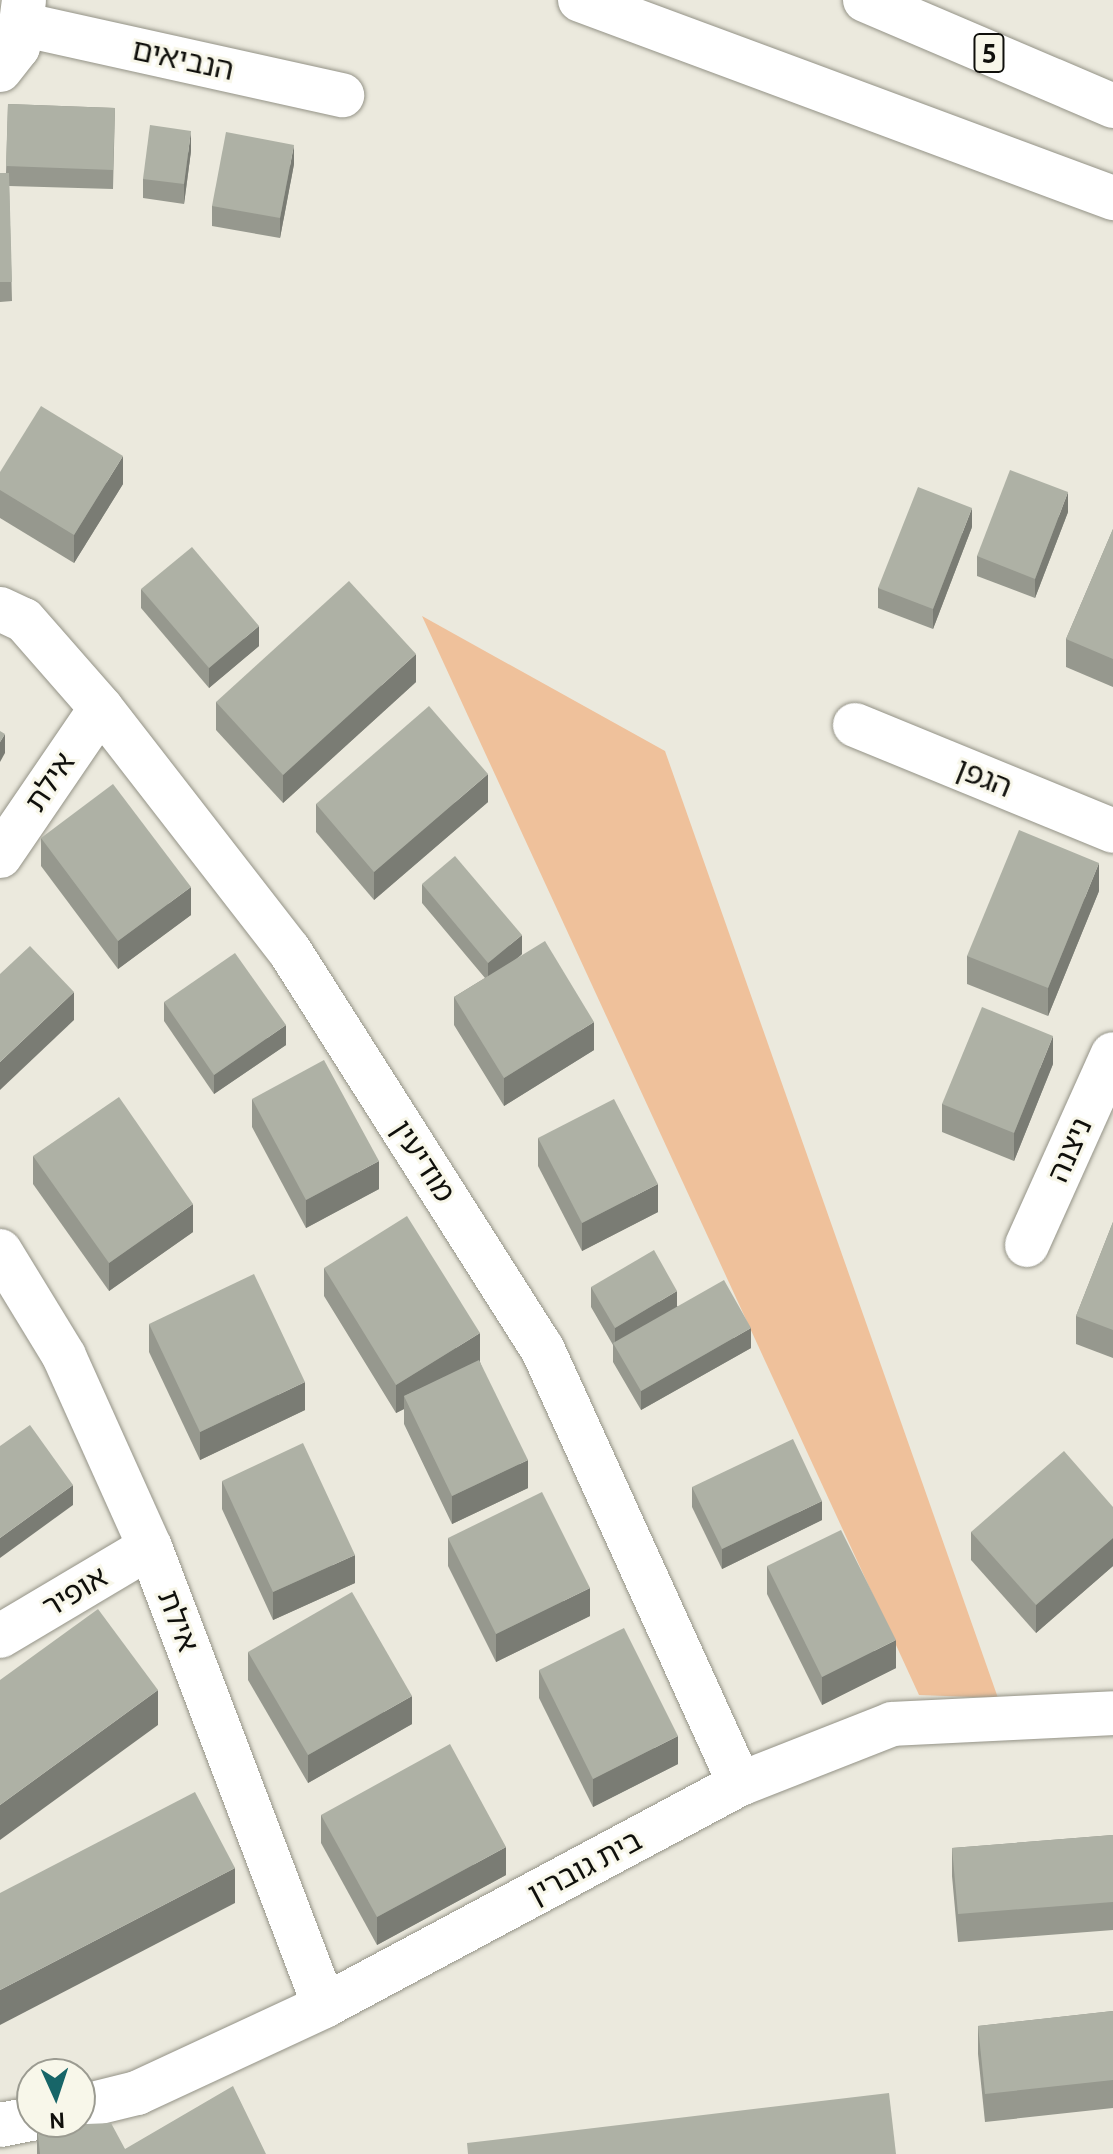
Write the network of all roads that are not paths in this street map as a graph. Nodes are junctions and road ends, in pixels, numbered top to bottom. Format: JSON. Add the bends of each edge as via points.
{"nodes":[{"id":1,"x":580,"y":0,"type":"edge"},
{"id":2,"x":865,"y":0,"type":"edge"},
{"id":3,"x":24,"y":13,"type":"edge"},
{"id":4,"x":0,"y":70,"type":"edge"},
{"id":5,"x":342,"y":95,"type":"dead end"},
{"id":6,"x":1113,"y":106,"type":"edge"},
{"id":7,"x":1113,"y":198,"type":"edge"},
{"id":8,"x":0,"y":609,"type":"edge"},
{"id":9,"x":101,"y":708,"type":"junction"},
{"id":10,"x":855,"y":725,"type":"dead end"},
{"id":11,"x":1113,"y":831,"type":"edge"},
{"id":12,"x":0,"y":856,"type":"edge"},
{"id":13,"x":1113,"y":1054,"type":"edge"},
{"id":14,"x":1027,"y":1245,"type":"dead end"},
{"id":15,"x":0,"y":1251,"type":"edge"},
{"id":16,"x":150,"y":1547,"type":"junction"},
{"id":17,"x":0,"y":1636,"type":"edge"},
{"id":18,"x":1113,"y":1713,"type":"edge"},
{"id":19,"x":740,"y":1784,"type":"junction"},
{"id":20,"x":324,"y":2006,"type":"junction"},
{"id":21,"x":96,"y":2103,"type":"edge"}],
"edges":[{"from":1,"to":7,"type":"main road"},
{"from":2,"to":6,"type":"main road","number":"5"},
{"from":3,"to":4,"type":"main road"},
{"from":3,"to":5,"type":"main road","name":"הנביאים"},
{"from":8,"to":9,"type":"main road","name":"מודיעין","via":[[24,620]]},
{"from":9,"to":12,"type":"main road","name":"אילת"},
{"from":9,"to":19,"type":"main road","name":"מודיעין","via":[[289,950],[542,1348]]},
{"from":10,"to":11,"type":"main road","name":"הגפן"},
{"from":13,"to":14,"type":"main road","name":"ניצנה"},
{"from":15,"to":16,"type":"main road","name":"אילת","via":[[64,1356]]},
{"from":16,"to":17,"type":"main road","name":"אופיר"},
{"from":16,"to":20,"type":"main road","name":"אילת"},
{"from":18,"to":19,"type":"main road","name":"בית גוברין","via":[[892,1724]]},
{"from":19,"to":20,"type":"main road","name":"בית גוברין"},
{"from":20,"to":21,"type":"main road","name":"בית גוברין","via":[[137,2093]]}]}
